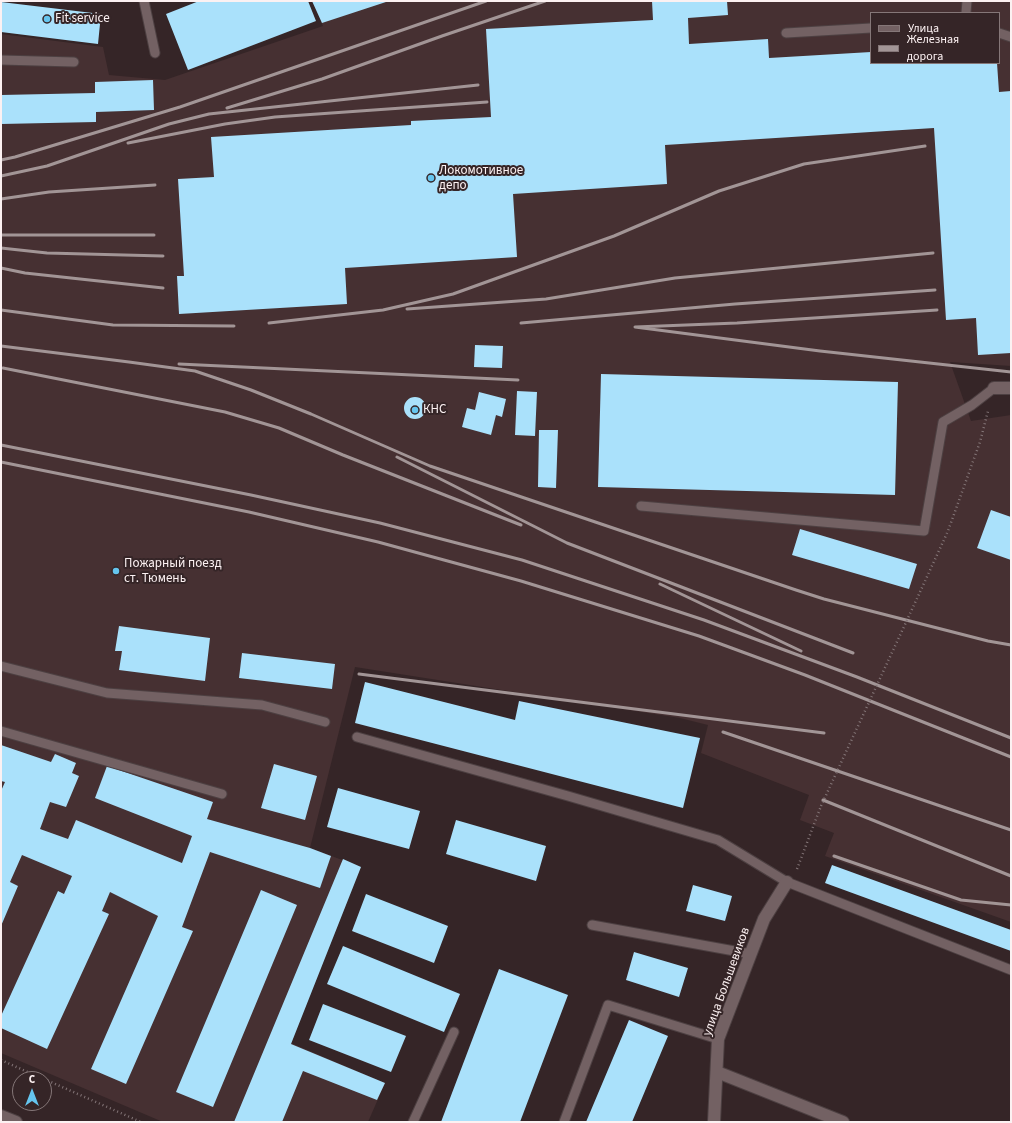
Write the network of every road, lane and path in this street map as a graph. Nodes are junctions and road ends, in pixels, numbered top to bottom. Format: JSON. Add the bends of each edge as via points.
{"nodes":[{"id":1,"x":144,"y":1,"type":"edge"},
{"id":2,"x":967,"y":1,"type":"edge"},
{"id":3,"x":966,"y":12,"type":"edge"},
{"id":4,"x":870,"y":28,"type":"edge"},
{"id":5,"x":786,"y":33,"type":"dead end"},
{"id":6,"x":1000,"y":33,"type":"edge"},
{"id":7,"x":1011,"y":37,"type":"edge"},
{"id":8,"x":155,"y":53,"type":"dead end"},
{"id":9,"x":1,"y":60,"type":"edge"},
{"id":10,"x":74,"y":62,"type":"dead end"},
{"id":11,"x":994,"y":388,"type":"junction"},
{"id":12,"x":1011,"y":388,"type":"edge"},
{"id":13,"x":641,"y":506,"type":"dead end"},
{"id":14,"x":1,"y":666,"type":"edge"},
{"id":15,"x":325,"y":722,"type":"dead end"},
{"id":16,"x":1,"y":731,"type":"edge"},
{"id":17,"x":357,"y":738,"type":"dead end"},
{"id":18,"x":222,"y":794,"type":"dead end"},
{"id":19,"x":791,"y":878,"type":"junction"},
{"id":20,"x":592,"y":925,"type":"dead end"},
{"id":21,"x":751,"y":954,"type":"junction"},
{"id":22,"x":1011,"y":970,"type":"edge"},
{"id":23,"x":454,"y":1032,"type":"dead end"},
{"id":24,"x":718,"y":1040,"type":"junction"},
{"id":25,"x":1,"y":1060,"type":"edge"},
{"id":26,"x":26,"y":1071,"type":"edge"},
{"id":27,"x":717,"y":1072,"type":"junction"},
{"id":28,"x":52,"y":1083,"type":"edge"},
{"id":29,"x":1,"y":1116,"type":"edge"},
{"id":30,"x":16,"y":1122,"type":"edge"},
{"id":31,"x":140,"y":1122,"type":"edge"},
{"id":32,"x":413,"y":1122,"type":"edge"},
{"id":33,"x":564,"y":1122,"type":"edge"},
{"id":34,"x":714,"y":1122,"type":"edge"},
{"id":35,"x":843,"y":1122,"type":"edge"}],
"edges":[{"from":1,"to":8,"type":"lane"},
{"from":2,"to":3,"type":"lane"},
{"from":4,"to":5,"type":"lane"},
{"from":6,"to":7,"type":"lane"},
{"from":9,"to":10,"type":"lane"},
{"from":11,"to":12,"type":"street"},
{"from":11,"to":13,"type":"lane","via":[[943,422],[924,531]]},
{"from":11,"to":19,"type":"path","bridge":true,"via":[[980,442],[948,531],[821,806]]},
{"from":14,"to":15,"type":"lane","via":[[107,693],[262,705]]},
{"from":16,"to":18,"type":"lane"},
{"from":17,"to":19,"type":"lane","via":[[718,840]]},
{"from":19,"to":21,"type":"street","name":"улица Большевиков","via":[[764,919]]},
{"from":19,"to":22,"type":"lane"},
{"from":20,"to":21,"type":"lane"},
{"from":21,"to":24,"type":"street","name":"улица Большевиков"},
{"from":23,"to":32,"type":"lane"},
{"from":24,"to":27,"type":"street","name":"улица Большевиков"},
{"from":24,"to":33,"type":"lane","via":[[608,1005]]},
{"from":25,"to":26,"type":"path"},
{"from":27,"to":34,"type":"street","name":"улица Большевиков"},
{"from":27,"to":35,"type":"street"},
{"from":28,"to":31,"type":"path"},
{"from":29,"to":30,"type":"street"}]}
